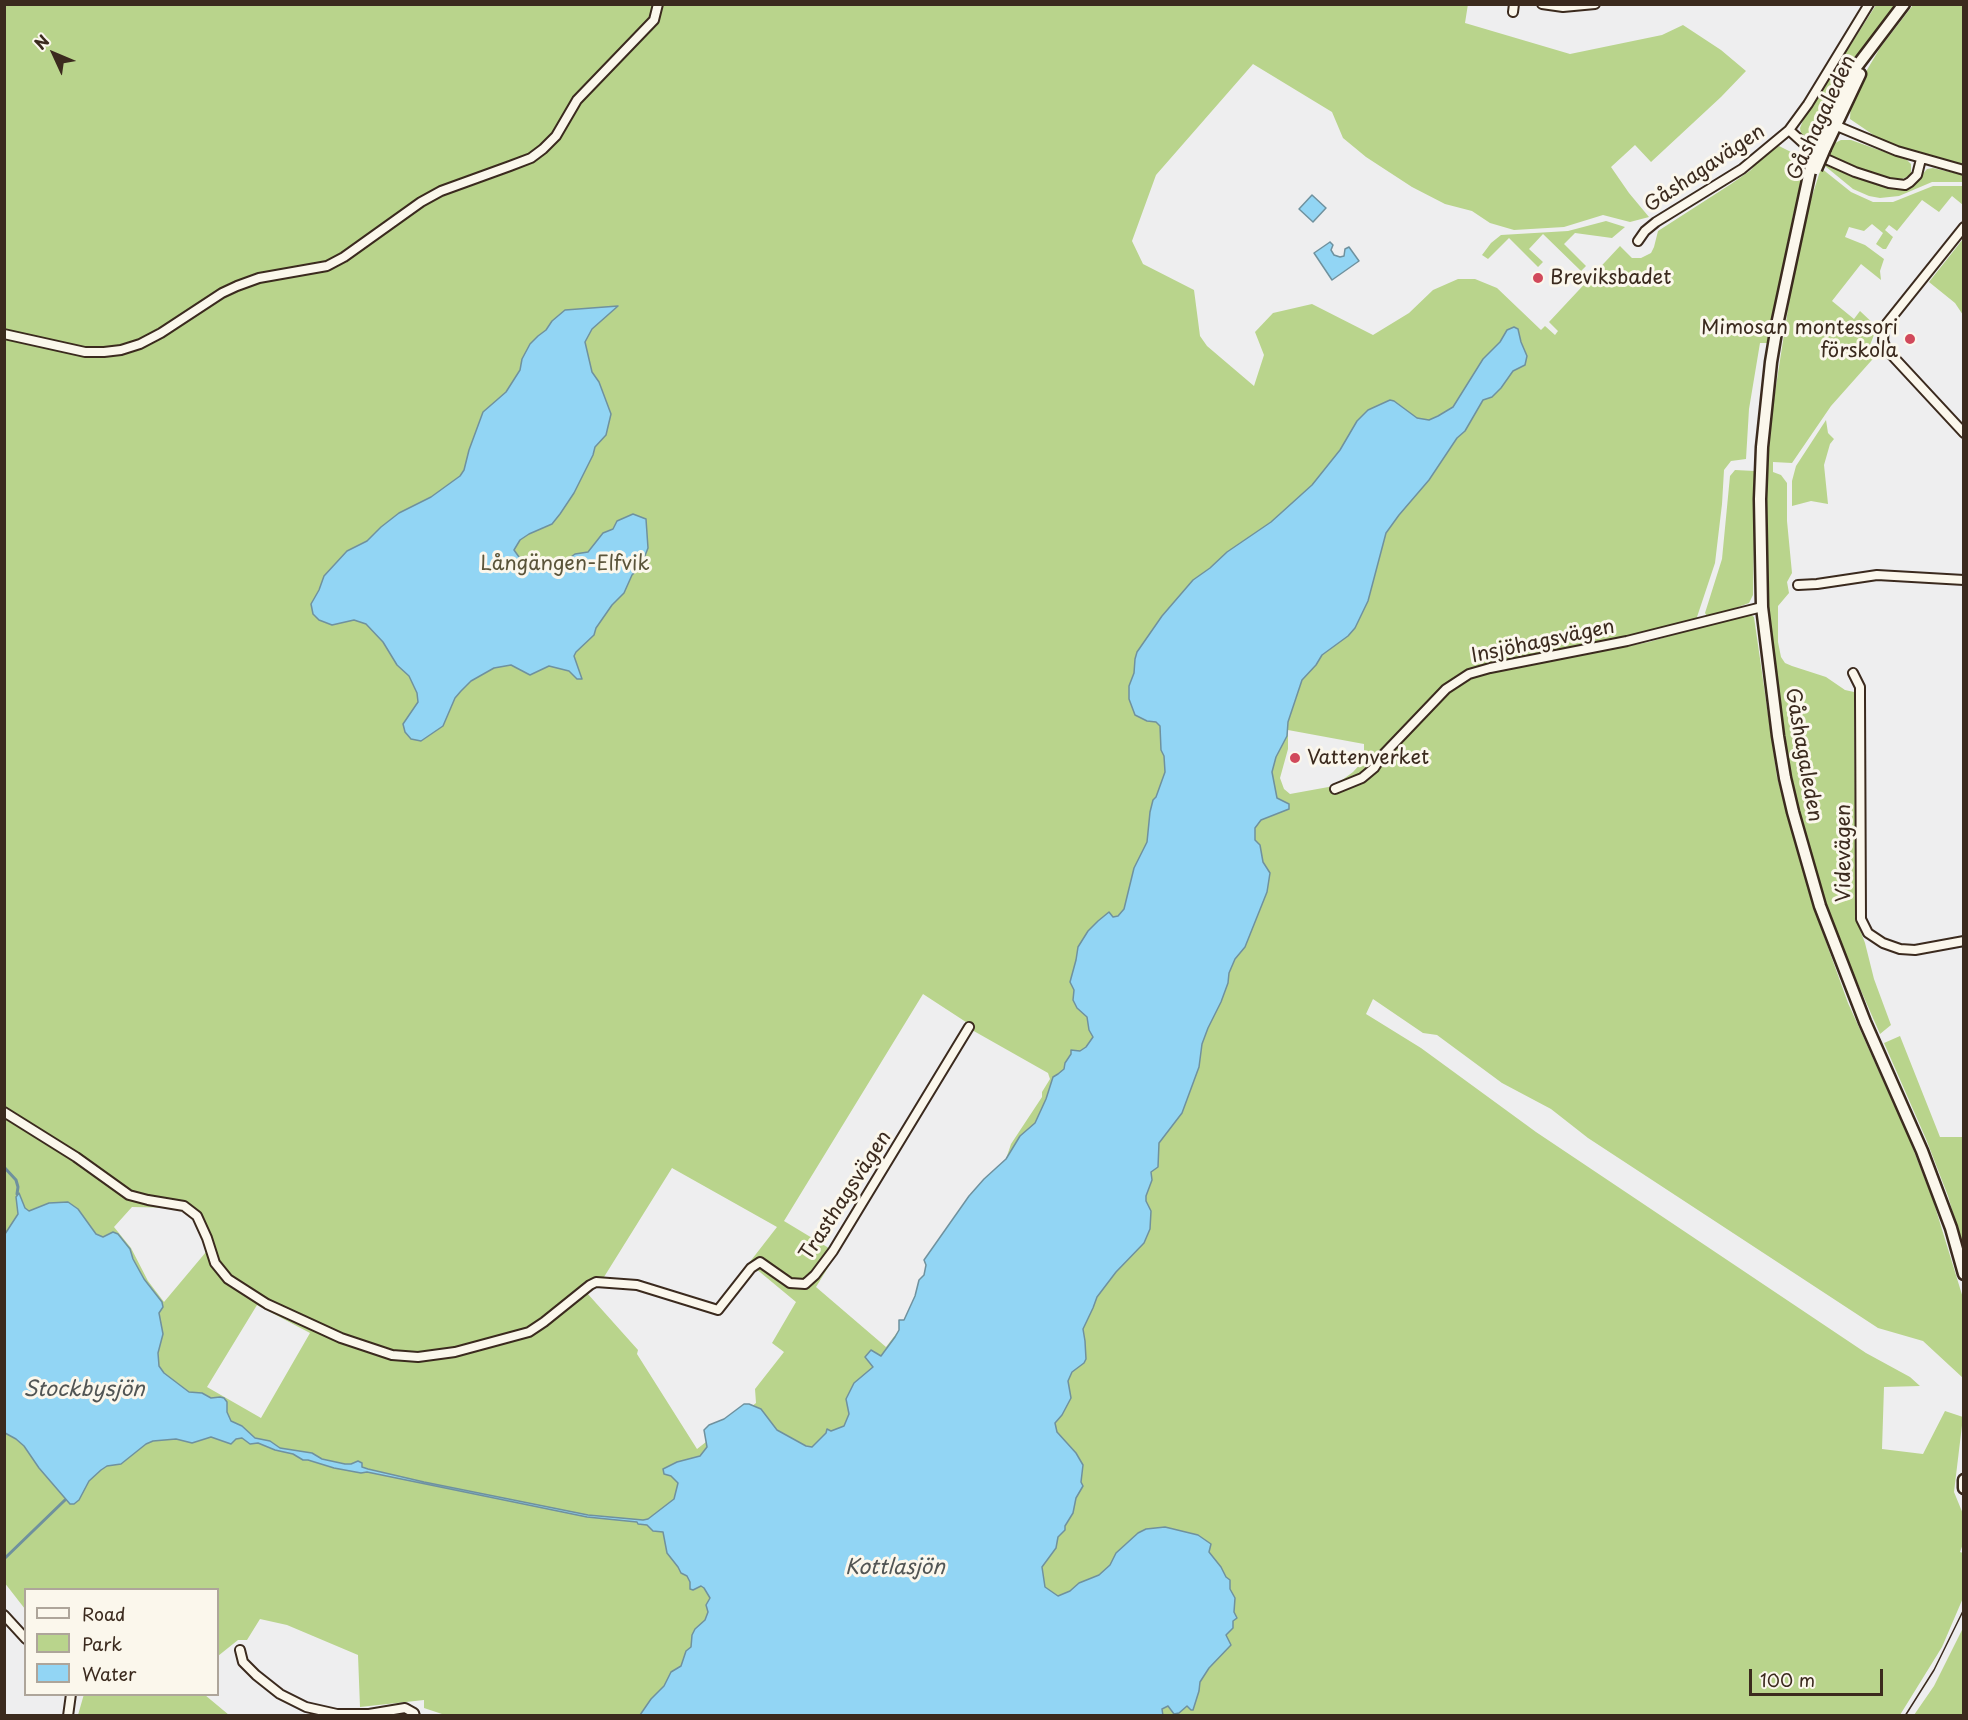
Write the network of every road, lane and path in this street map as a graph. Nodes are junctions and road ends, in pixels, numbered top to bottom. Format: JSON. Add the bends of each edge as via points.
{"nodes":[{"id":1,"x":658,"y":4,"type":"edge"},
{"id":2,"x":1542,"y":4,"type":"edge"},
{"id":3,"x":1595,"y":4,"type":"edge"},
{"id":4,"x":1869,"y":4,"type":"edge"},
{"id":5,"x":1904,"y":4,"type":"edge"},
{"id":6,"x":1831,"y":123,"type":"junction"},
{"id":7,"x":1789,"y":130,"type":"junction"},
{"id":8,"x":1921,"y":159,"type":"junction"},
{"id":9,"x":1964,"y":170,"type":"edge"},
{"id":10,"x":1964,"y":227,"type":"edge"},
{"id":11,"x":1638,"y":241,"type":"dead end"},
{"id":12,"x":4,"y":334,"type":"edge"},
{"id":13,"x":1964,"y":433,"type":"edge"},
{"id":14,"x":1964,"y":580,"type":"edge"},
{"id":15,"x":1798,"y":585,"type":"dead end"},
{"id":16,"x":1762,"y":607,"type":"junction"},
{"id":17,"x":1853,"y":673,"type":"dead end"},
{"id":18,"x":1335,"y":789,"type":"dead end"},
{"id":19,"x":1964,"y":941,"type":"edge"},
{"id":20,"x":969,"y":1027,"type":"dead end"},
{"id":21,"x":4,"y":1112,"type":"edge"},
{"id":22,"x":1964,"y":1274,"type":"edge"},
{"id":23,"x":1964,"y":1480,"type":"edge"},
{"id":24,"x":1964,"y":1488,"type":"edge"},
{"id":25,"x":4,"y":1615,"type":"edge"},
{"id":26,"x":24,"y":1637,"type":"edge"},
{"id":27,"x":240,"y":1650,"type":"dead end"},
{"id":28,"x":71,"y":1696,"type":"edge"},
{"id":29,"x":415,"y":1714,"type":"edge"},
{"id":30,"x":68,"y":1716,"type":"edge"}],
"edges":[{"from":1,"to":12,"type":"street","via":[[654,20],[577,100],[556,136],[543,149],[531,158],[441,191],[327,266],[259,278],[237,286],[161,333],[121,350],[85,352]]},
{"from":2,"to":3,"type":"street"},
{"from":4,"to":7,"type":"street","name":"Gåshagavägen"},
{"from":5,"to":6,"type":"main road","name":"Gåshagaleden","via":[[1857,66]]},
{"from":6,"to":8,"type":"street"},
{"from":6,"to":16,"type":"main road","name":"Gåshagaleden","bridge":true,"via":[[1799,215],[1778,320],[1766,408],[1760,499]]},
{"from":7,"to":8,"type":"street","via":[[1826,159],[1889,183],[1910,182],[1917,175]]},
{"from":7,"to":11,"type":"street","name":"Gåshagavägen","via":[[1742,169],[1656,222]]},
{"from":8,"to":9,"type":"street"},
{"from":10,"to":13,"type":"street","via":[[1884,327],[1883,341]]},
{"from":14,"to":15,"type":"street","via":[[1877,575]]},
{"from":16,"to":18,"type":"street","name":"Insjöhagsvägen","via":[[1637,639],[1469,674],[1446,689],[1374,768]]},
{"from":16,"to":22,"type":"main road","name":"Gåshagaleden","via":[[1785,778],[1820,906],[1922,1151]]},
{"from":17,"to":19,"type":"street","name":"Videvägen","via":[[1860,687],[1861,919],[1868,933],[1900,949]]},
{"from":20,"to":21,"type":"street","name":"Trasthagsvägen","via":[[833,1251],[805,1284],[790,1283],[760,1262],[718,1310],[637,1286],[596,1282],[529,1332],[418,1358],[392,1356],[341,1338],[267,1304],[228,1279],[215,1263],[197,1216],[184,1206],[129,1195]]},
{"from":23,"to":24,"type":"main road"},
{"from":25,"to":26,"type":"street"},
{"from":27,"to":29,"type":"street","via":[[243,1662],[256,1675],[280,1694],[306,1707],[369,1714],[405,1708]]},
{"from":28,"to":30,"type":"street"}]}
